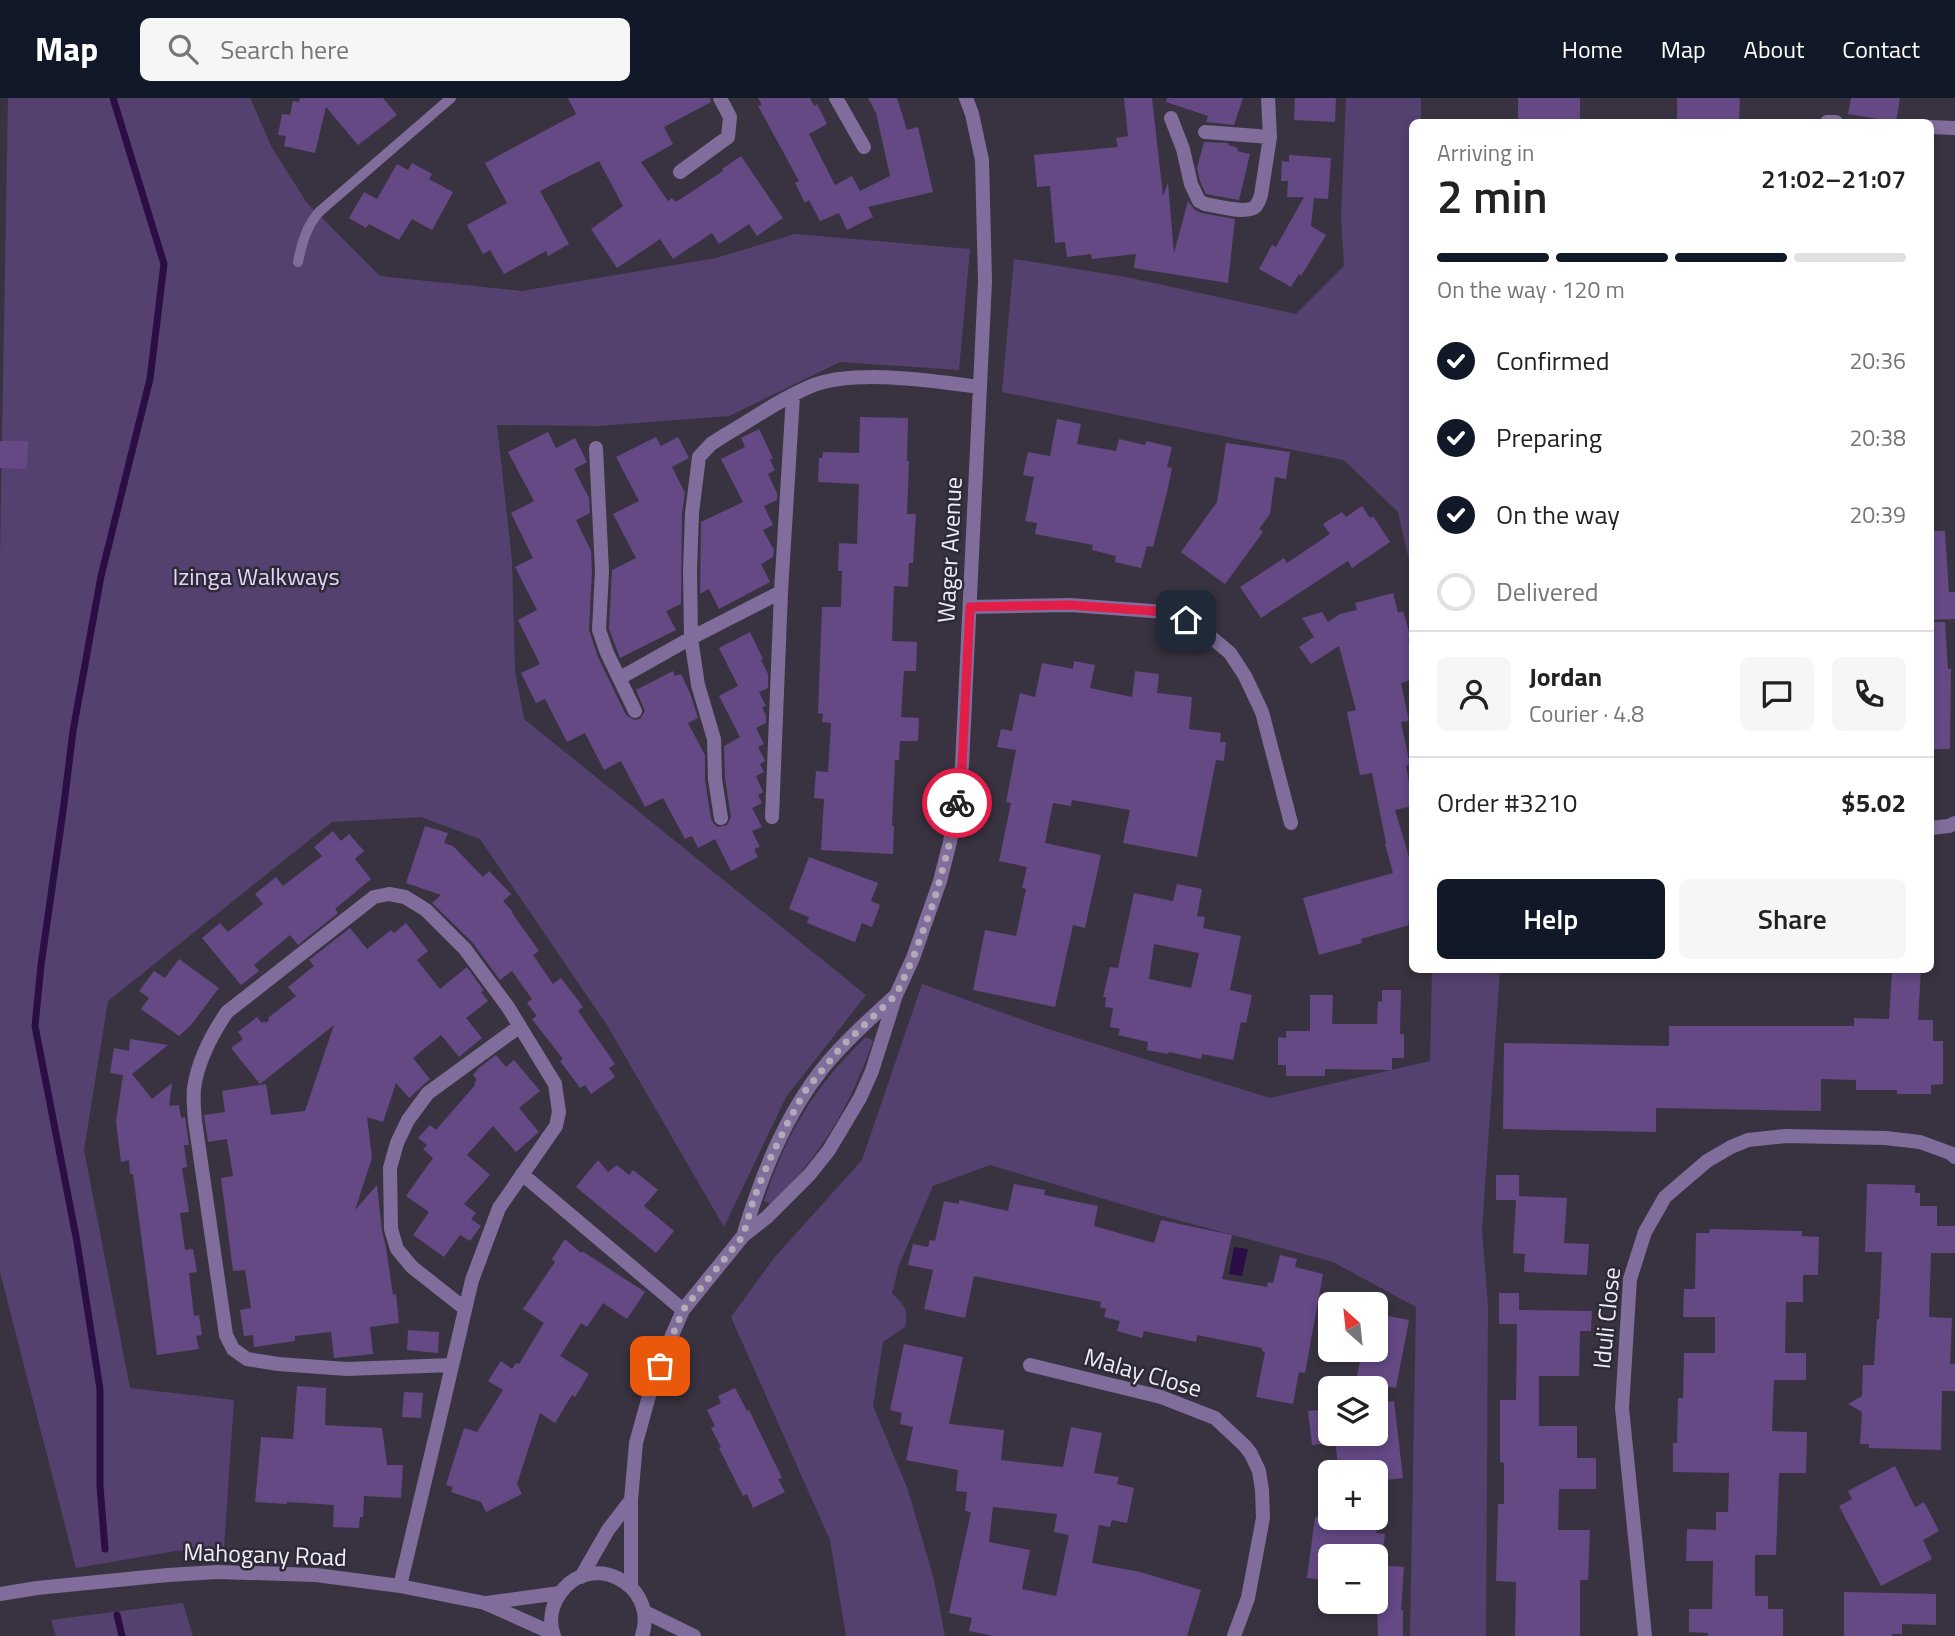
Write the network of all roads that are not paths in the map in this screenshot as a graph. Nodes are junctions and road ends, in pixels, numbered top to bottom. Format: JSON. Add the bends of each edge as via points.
{"nodes":[{"id":1,"x":451,"y":98,"type":"edge"},
{"id":2,"x":720,"y":98,"type":"edge"},
{"id":3,"x":836,"y":98,"type":"edge"},
{"id":4,"x":966,"y":98,"type":"edge"},
{"id":5,"x":1268,"y":98,"type":"edge"},
{"id":6,"x":1171,"y":118,"type":"dead end"},
{"id":7,"x":1934,"y":127,"type":"edge"},
{"id":8,"x":1955,"y":128,"type":"edge"},
{"id":9,"x":1205,"y":132,"type":"dead end"},
{"id":10,"x":1270,"y":137,"type":"junction"},
{"id":11,"x":864,"y":148,"type":"dead end"},
{"id":12,"x":681,"y":172,"type":"dead end"},
{"id":13,"x":298,"y":262,"type":"dead end"},
{"id":14,"x":980,"y":387,"type":"junction"},
{"id":15,"x":793,"y":396,"type":"junction"},
{"id":16,"x":596,"y":448,"type":"dead end"},
{"id":17,"x":781,"y":592,"type":"junction"},
{"id":18,"x":970,"y":607,"type":"junction"},
{"id":19,"x":691,"y":638,"type":"junction"},
{"id":20,"x":620,"y":678,"type":"junction"},
{"id":21,"x":635,"y":711,"type":"dead end"},
{"id":22,"x":772,"y":817,"type":"dead end"},
{"id":23,"x":721,"y":818,"type":"dead end"},
{"id":24,"x":1291,"y":823,"type":"dead end"},
{"id":25,"x":1953,"y":827,"type":"edge"},
{"id":26,"x":1934,"y":828,"type":"edge"},
{"id":27,"x":896,"y":995,"type":"junction"},
{"id":28,"x":520,"y":1026,"type":"junction"},
{"id":29,"x":1955,"y":1157,"type":"edge"},
{"id":30,"x":522,"y":1174,"type":"junction"},
{"id":31,"x":743,"y":1236,"type":"junction"},
{"id":32,"x":464,"y":1308,"type":"junction"},
{"id":33,"x":683,"y":1310,"type":"junction"},
{"id":34,"x":452,"y":1365,"type":"junction"},
{"id":35,"x":1030,"y":1365,"type":"dead end"},
{"id":36,"x":631,"y":1500,"type":"junction"},
{"id":37,"x":581,"y":1577,"type":"junction"},
{"id":38,"x":400,"y":1586,"type":"junction"},
{"id":39,"x":631,"y":1586,"type":"junction"},
{"id":40,"x":561,"y":1592,"type":"junction"},
{"id":41,"x":0,"y":1594,"type":"edge"},
{"id":42,"x":485,"y":1603,"type":"junction"},
{"id":43,"x":645,"y":1612,"type":"junction"},
{"id":44,"x":553,"y":1634,"type":"edge"},
{"id":45,"x":642,"y":1636,"type":"edge"},
{"id":46,"x":695,"y":1636,"type":"edge"},
{"id":47,"x":1234,"y":1636,"type":"edge"},
{"id":48,"x":1645,"y":1636,"type":"edge"}],
"edges":[{"from":1,"to":13,"type":"lane","via":[[319,212],[310,222]]},
{"from":2,"to":12,"type":"street","via":[[730,117],[728,137]]},
{"from":3,"to":11,"type":"street"},
{"from":4,"to":14,"type":"street","name":"Wager Avenue","via":[[982,160],[985,281]]},
{"from":5,"to":10,"type":"street"},
{"from":6,"to":10,"type":"street","via":[[1195,196],[1213,205],[1245,211],[1258,204]]},
{"from":7,"to":8,"type":"street"},
{"from":9,"to":10,"type":"street"},
{"from":14,"to":15,"type":"street","via":[[933,380],[849,378],[816,384]]},
{"from":14,"to":18,"type":"street","name":"Wager Avenue"},
{"from":15,"to":17,"type":"street"},
{"from":15,"to":19,"type":"street","via":[[711,444],[699,457],[691,536]]},
{"from":16,"to":20,"type":"street","via":[[602,571],[599,631]]},
{"from":17,"to":19,"type":"street"},
{"from":17,"to":22,"type":"street"},
{"from":18,"to":24,"type":"street","via":[[1070,605],[1166,612],[1205,632],[1230,653],[1262,712]]},
{"from":18,"to":27,"type":"street","name":"Wager Avenue","via":[[962,765],[950,842],[928,920]]},
{"from":19,"to":20,"type":"street"},
{"from":19,"to":23,"type":"street","via":[[698,685],[714,739]]},
{"from":20,"to":21,"type":"street"},
{"from":25,"to":26,"type":"street"},
{"from":27,"to":31,"type":"street","name":"Wager Avenue","via":[[842,1046],[805,1091],[769,1161]]},
{"from":27,"to":31,"type":"street","name":"Wager Avenue","via":[[872,1070],[845,1125],[789,1197]]},
{"from":28,"to":30,"type":"street","via":[[555,1084],[559,1112],[556,1126]]},
{"from":28,"to":32,"type":"street","via":[[428,1093],[408,1120],[390,1168],[391,1229],[397,1250]]},
{"from":28,"to":34,"type":"street","via":[[465,949],[426,909],[389,894],[374,897],[227,1012],[213,1032],[194,1088],[226,1335],[233,1349],[247,1359],[292,1365],[348,1369]]},
{"from":29,"to":48,"type":"street","name":"Iduli Close","via":[[1920,1142],[1885,1138],[1748,1140],[1707,1161],[1665,1197],[1646,1232],[1630,1279],[1622,1408]]},
{"from":30,"to":32,"type":"street","via":[[499,1208]]},
{"from":30,"to":33,"type":"street"},
{"from":31,"to":33,"type":"street","name":"Wager Avenue"},
{"from":32,"to":34,"type":"street"},
{"from":33,"to":36,"type":"street","name":"Wager Avenue","via":[[652,1385],[636,1443]]},
{"from":34,"to":38,"type":"street"},
{"from":35,"to":47,"type":"street","name":"Malay Close","via":[[1161,1397],[1215,1418],[1251,1454],[1259,1471],[1263,1518],[1248,1598]]},
{"from":36,"to":37,"type":"street"},
{"from":36,"to":39,"type":"street","name":"Wager Avenue"},
{"from":37,"to":39,"type":"street","via":[[604,1574]]},
{"from":37,"to":40,"type":"street"},
{"from":38,"to":41,"type":"street","name":"Mahogany Road","via":[[316,1575],[217,1572]]},
{"from":38,"to":42,"type":"street","name":"Mahogany Road"},
{"from":39,"to":43,"type":"street"},
{"from":40,"to":42,"type":"street","name":"Mahogany Road"},
{"from":40,"to":44,"type":"street","via":[[551,1617]]},
{"from":42,"to":44,"type":"street","name":"Mahogany Road"},
{"from":43,"to":45,"type":"street"},
{"from":43,"to":46,"type":"street"}]}
